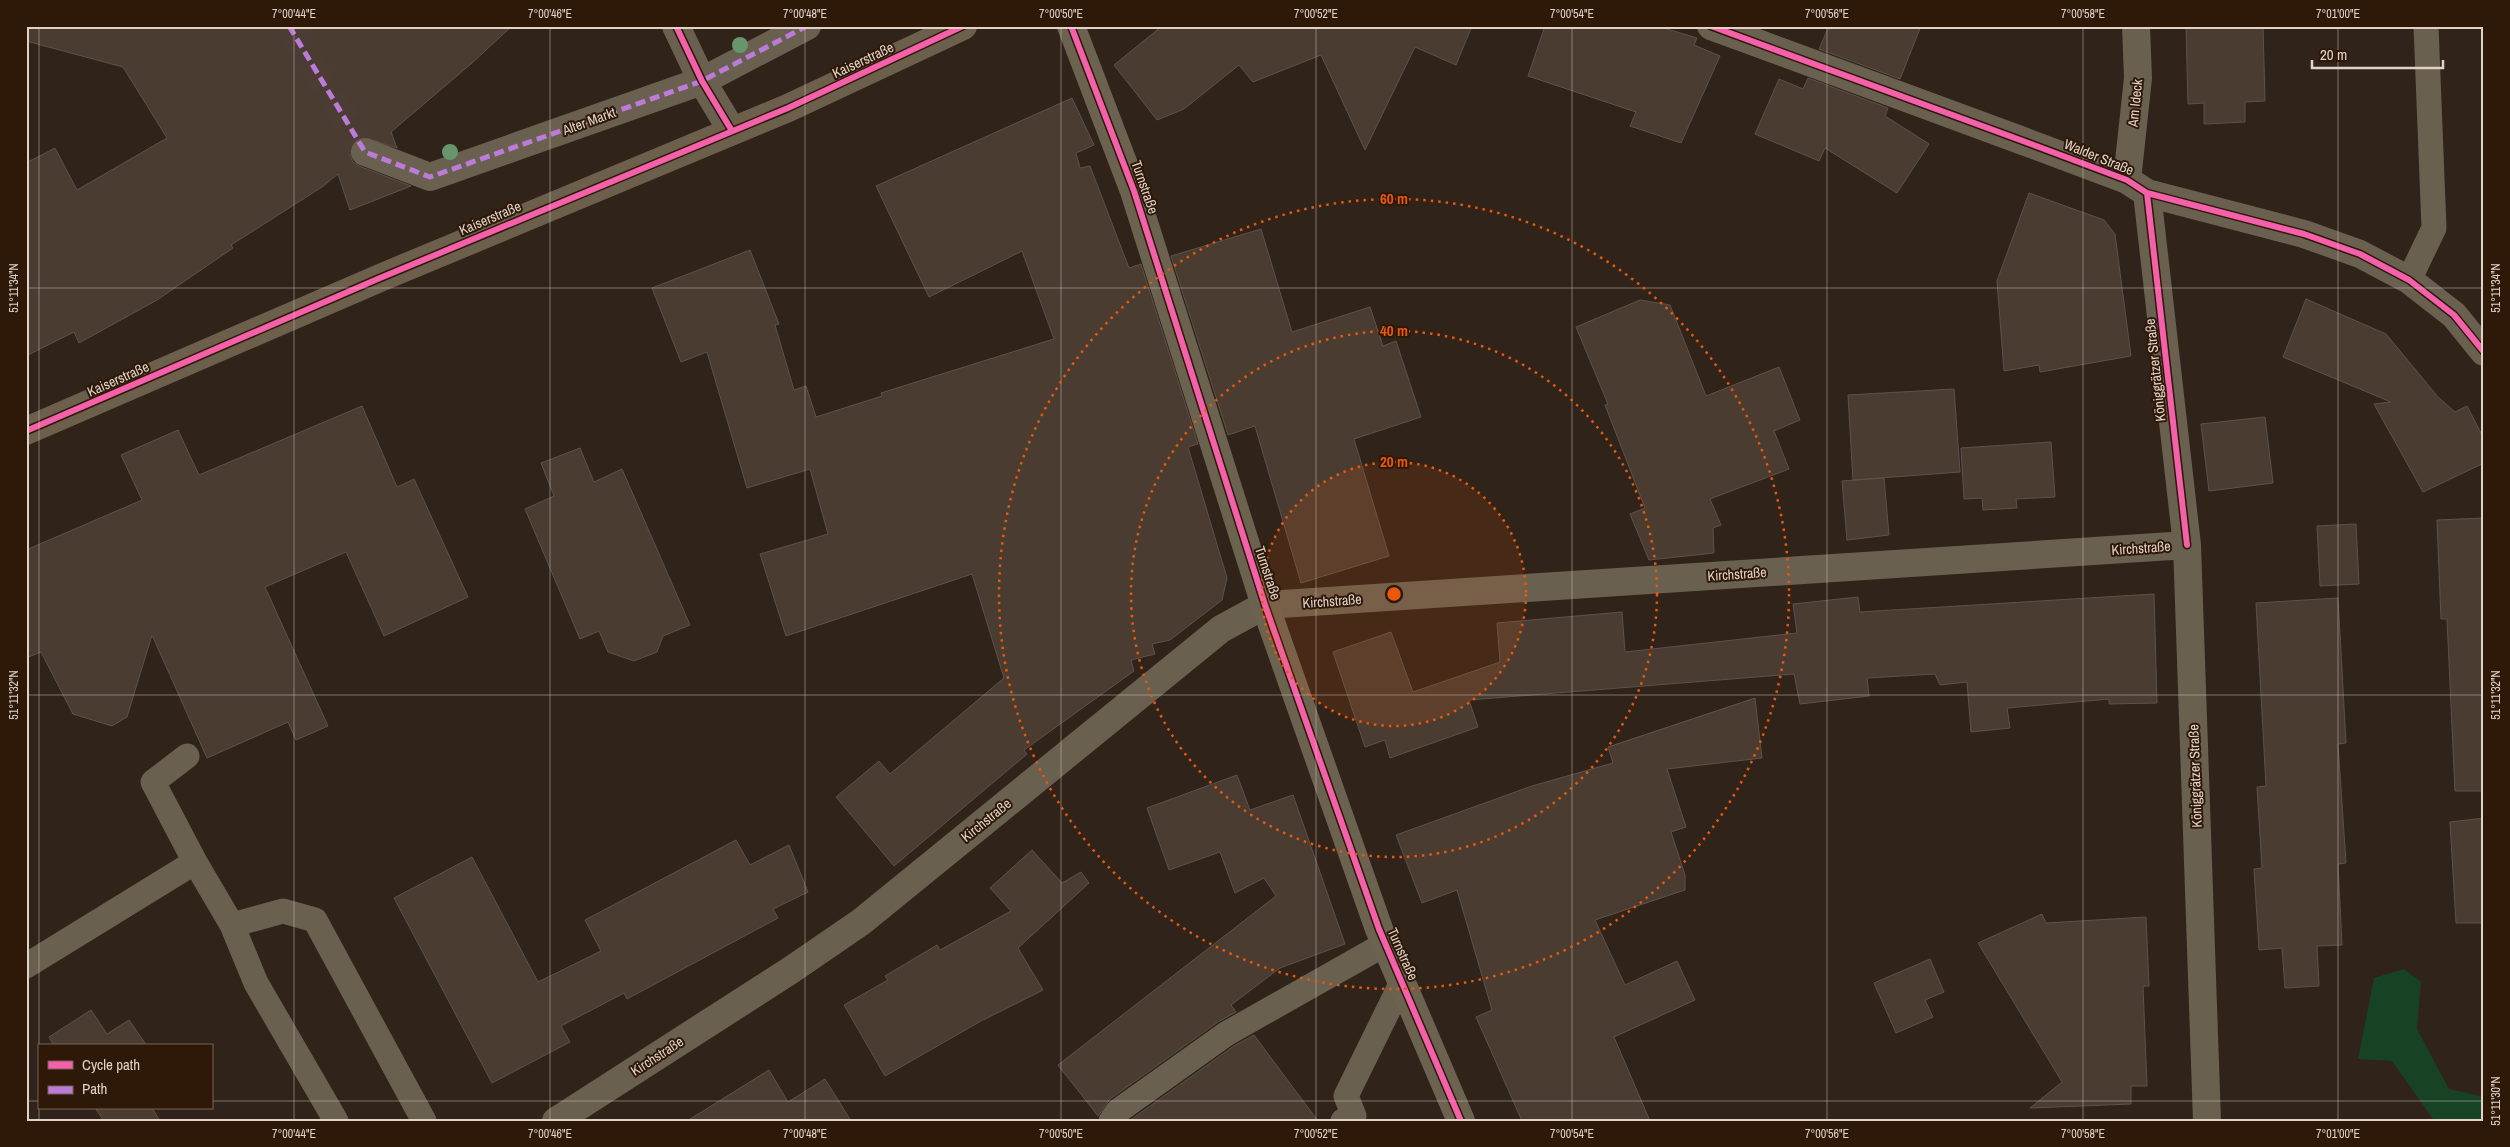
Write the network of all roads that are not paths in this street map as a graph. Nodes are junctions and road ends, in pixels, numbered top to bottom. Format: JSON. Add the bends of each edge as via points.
{"nodes":[{"id":1,"x":676,"y":26,"type":"edge"},
{"id":2,"x":807,"y":26,"type":"edge"},
{"id":3,"x":963,"y":26,"type":"edge"},
{"id":4,"x":1071,"y":26,"type":"edge"},
{"id":5,"x":1711,"y":26,"type":"edge"},
{"id":6,"x":2136,"y":26,"type":"edge"},
{"id":7,"x":2426,"y":26,"type":"edge"},
{"id":8,"x":702,"y":81,"type":"junction"},
{"id":9,"x":732,"y":131,"type":"junction"},
{"id":10,"x":365,"y":152,"type":"tunnel mouth"},
{"id":11,"x":2137,"y":186,"type":"junction"},
{"id":12,"x":2409,"y":280,"type":"junction"},
{"id":13,"x":2484,"y":352,"type":"edge"},
{"id":14,"x":26,"y":431,"type":"edge"},
{"id":15,"x":2187,"y":546,"type":"junction"},
{"id":16,"x":1265,"y":606,"type":"junction"},
{"id":17,"x":187,"y":756,"type":"dead end"},
{"id":18,"x":195,"y":862,"type":"junction"},
{"id":19,"x":232,"y":925,"type":"junction"},
{"id":20,"x":1385,"y":944,"type":"junction"},
{"id":21,"x":26,"y":966,"type":"edge"},
{"id":22,"x":1402,"y":982,"type":"junction"},
{"id":23,"x":1351,"y":1119,"type":"edge"},
{"id":24,"x":336,"y":1121,"type":"edge"},
{"id":25,"x":424,"y":1121,"type":"edge"},
{"id":26,"x":556,"y":1121,"type":"edge"},
{"id":27,"x":1110,"y":1121,"type":"edge"},
{"id":28,"x":1462,"y":1121,"type":"edge"},
{"id":29,"x":2207,"y":1121,"type":"edge"}],
"edges":[{"from":1,"to":8,"type":"street"},
{"from":2,"to":8,"type":"street","name":"Alter Markt"},
{"from":3,"to":9,"type":"main road","name":"Kaiserstraße"},
{"from":4,"to":16,"type":"main road","name":"Turnstraße","via":[[1134,191]]},
{"from":5,"to":11,"type":"street","name":"Walder Straße"},
{"from":6,"to":11,"type":"street","name":"Am Ideck"},
{"from":7,"to":12,"type":"lane","via":[[2434,228]]},
{"from":8,"to":9,"type":"street"},
{"from":8,"to":10,"type":"street","name":"Alter Markt","via":[[430,177]]},
{"from":9,"to":14,"type":"main road","name":"Kaiserstraße"},
{"from":11,"to":12,"type":"street","name":"Walder Straße","via":[[2304,234],[2360,254]]},
{"from":11,"to":15,"type":"street","name":"Königgrätzer Straße"},
{"from":12,"to":13,"type":"street","name":"Walder Straße","via":[[2454,315]]},
{"from":15,"to":16,"type":"street","name":"Kirchstraße"},
{"from":15,"to":29,"type":"street","name":"Königgrätzer Straße"},
{"from":16,"to":20,"type":"main road","name":"Turnstraße"},
{"from":16,"to":26,"type":"street","name":"Kirchstraße","via":[[1221,629],[861,922]]},
{"from":17,"to":18,"type":"lane","via":[[153,782]]},
{"from":18,"to":19,"type":"lane"},
{"from":18,"to":21,"type":"lane"},
{"from":19,"to":24,"type":"lane","via":[[256,983]]},
{"from":19,"to":25,"type":"lane","via":[[283,911],[315,920]]},
{"from":20,"to":22,"type":"main road","name":"Turnstraße"},
{"from":20,"to":27,"type":"lane","via":[[1226,1034],[1118,1110]]},
{"from":22,"to":23,"type":"lane","via":[[1346,1096]]},
{"from":22,"to":28,"type":"main road","name":"Turnstraße"}]}
